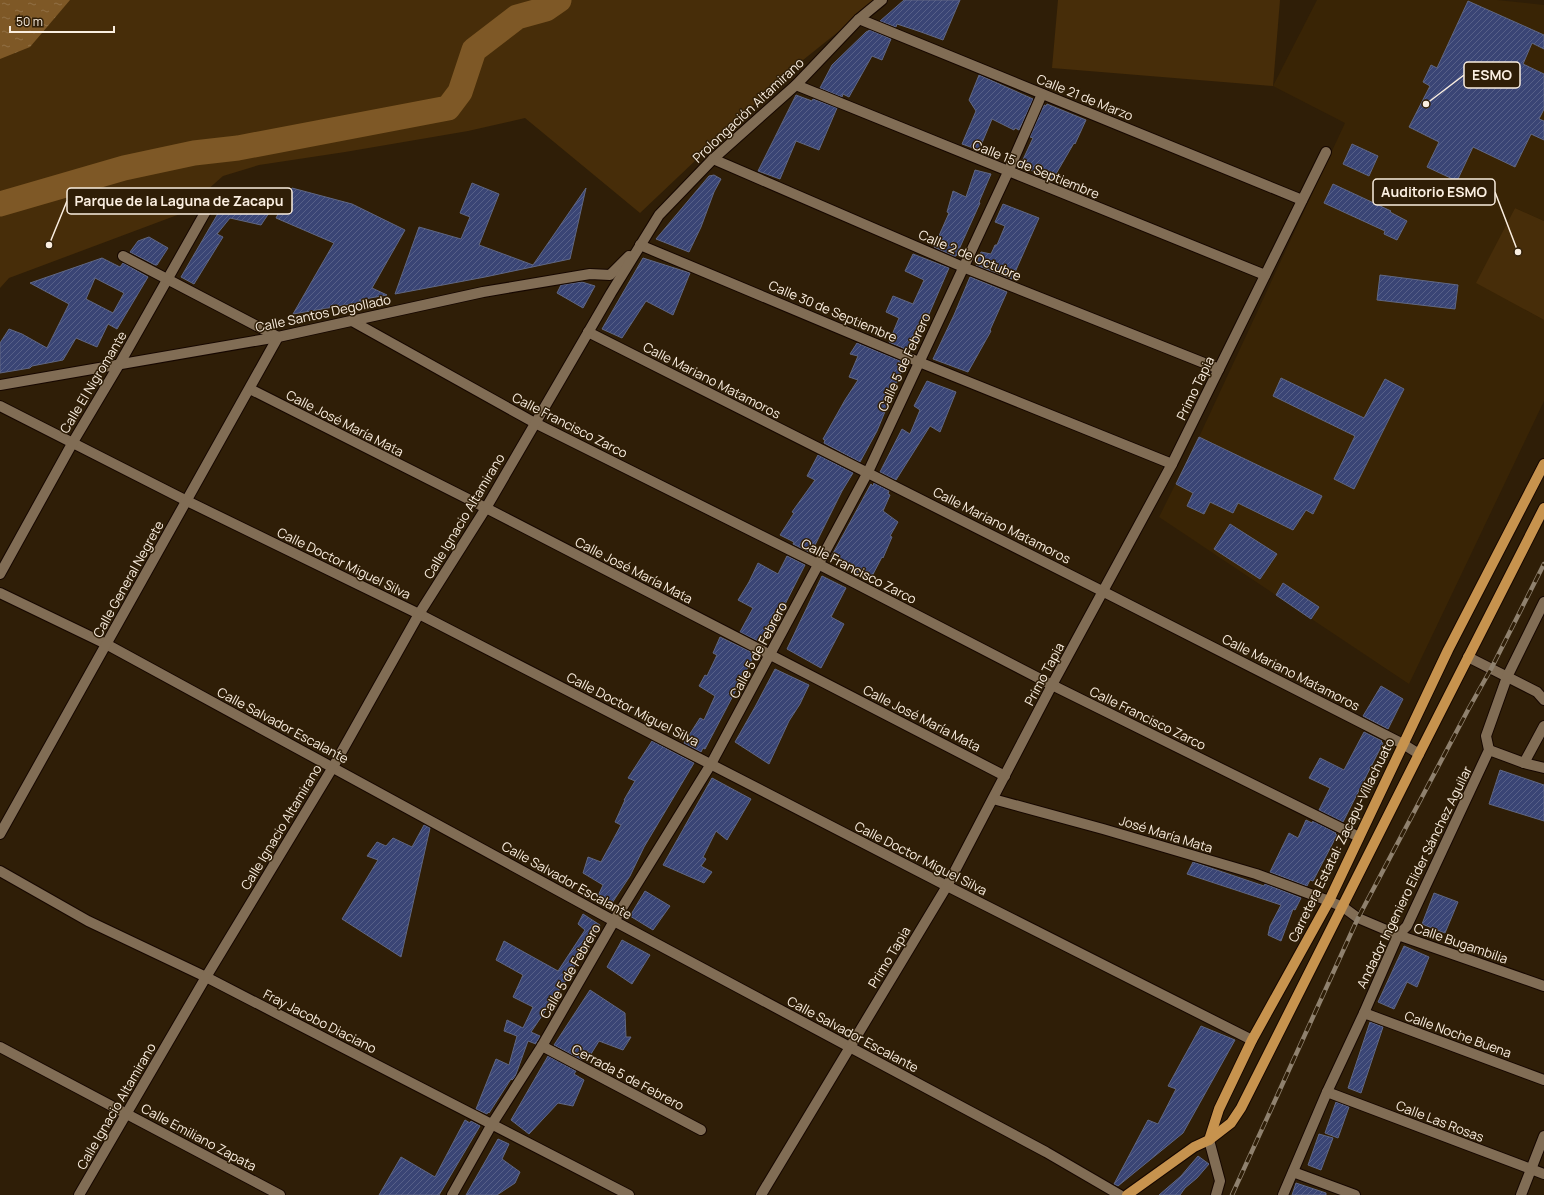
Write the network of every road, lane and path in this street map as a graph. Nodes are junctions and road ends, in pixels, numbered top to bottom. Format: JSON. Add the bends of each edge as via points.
{"nodes":[{"id":1,"x":882,"y":0,"type":"edge"},
{"id":2,"x":859,"y":19,"type":"junction"},
{"id":3,"x":796,"y":85,"type":"junction"},
{"id":4,"x":1042,"y":94,"type":"junction"},
{"id":5,"x":1326,"y":152,"type":"dead end"},
{"id":6,"x":713,"y":159,"type":"junction"},
{"id":7,"x":1008,"y":172,"type":"junction"},
{"id":8,"x":1302,"y":200,"type":"junction"},
{"id":9,"x":210,"y":204,"type":"dead end"},
{"id":10,"x":640,"y":245,"type":"junction"},
{"id":11,"x":124,"y":256,"type":"dead end"},
{"id":12,"x":963,"y":267,"type":"junction"},
{"id":13,"x":610,"y":275,"type":"junction"},
{"id":14,"x":1265,"y":275,"type":"junction"},
{"id":15,"x":168,"y":279,"type":"junction"},
{"id":16,"x":611,"y":293,"type":"junction"},
{"id":17,"x":352,"y":321,"type":"junction"},
{"id":18,"x":588,"y":332,"type":"junction"},
{"id":19,"x":278,"y":337,"type":"junction"},
{"id":20,"x":919,"y":362,"type":"junction"},
{"id":21,"x":120,"y":363,"type":"junction"},
{"id":22,"x":1219,"y":369,"type":"junction"},
{"id":23,"x":0,"y":385,"type":"edge"},
{"id":24,"x":250,"y":389,"type":"junction"},
{"id":25,"x":0,"y":406,"type":"edge"},
{"id":26,"x":534,"y":423,"type":"junction"},
{"id":27,"x":73,"y":442,"type":"junction"},
{"id":28,"x":1172,"y":464,"type":"junction"},
{"id":29,"x":1544,"y":464,"type":"edge"},
{"id":30,"x":868,"y":472,"type":"junction"},
{"id":31,"x":187,"y":501,"type":"junction"},
{"id":32,"x":486,"y":508,"type":"junction"},
{"id":33,"x":1544,"y":508,"type":"edge"},
{"id":34,"x":818,"y":564,"type":"junction"},
{"id":35,"x":0,"y":574,"type":"edge"},
{"id":36,"x":1104,"y":592,"type":"junction"},
{"id":37,"x":0,"y":593,"type":"edge"},
{"id":38,"x":1544,"y":602,"type":"edge"},
{"id":39,"x":419,"y":614,"type":"junction"},
{"id":40,"x":106,"y":644,"type":"junction"},
{"id":41,"x":770,"y":655,"type":"junction"},
{"id":42,"x":1468,"y":657,"type":"junction"},
{"id":43,"x":1507,"y":677,"type":"junction"},
{"id":44,"x":1052,"y":685,"type":"junction"},
{"id":45,"x":1544,"y":700,"type":"edge"},
{"id":46,"x":1544,"y":726,"type":"edge"},
{"id":47,"x":1402,"y":744,"type":"junction"},
{"id":48,"x":1490,"y":750,"type":"junction"},
{"id":49,"x":1419,"y":754,"type":"junction"},
{"id":50,"x":1524,"y":763,"type":"junction"},
{"id":51,"x":712,"y":764,"type":"junction"},
{"id":52,"x":333,"y":767,"type":"junction"},
{"id":53,"x":1544,"y":768,"type":"edge"},
{"id":54,"x":1005,"y":776,"type":"junction"},
{"id":55,"x":993,"y":799,"type":"junction"},
{"id":56,"x":0,"y":834,"type":"edge"},
{"id":57,"x":1359,"y":837,"type":"junction"},
{"id":58,"x":0,"y":870,"type":"edge"},
{"id":59,"x":947,"y":886,"type":"junction"},
{"id":60,"x":1329,"y":901,"type":"junction"},
{"id":61,"x":1343,"y":907,"type":"junction"},
{"id":62,"x":614,"y":921,"type":"junction"},
{"id":63,"x":1398,"y":935,"type":"junction"},
{"id":64,"x":206,"y":977,"type":"junction"},
{"id":65,"x":1544,"y":986,"type":"edge"},
{"id":66,"x":1364,"y":1013,"type":"junction"},
{"id":67,"x":1252,"y":1040,"type":"junction"},
{"id":68,"x":542,"y":1046,"type":"junction"},
{"id":69,"x":0,"y":1047,"type":"edge"},
{"id":70,"x":850,"y":1047,"type":"junction"},
{"id":71,"x":1544,"y":1080,"type":"edge"},
{"id":72,"x":1327,"y":1092,"type":"junction"},
{"id":73,"x":127,"y":1114,"type":"junction"},
{"id":74,"x":492,"y":1124,"type":"junction"},
{"id":75,"x":702,"y":1130,"type":"dead end"},
{"id":76,"x":1544,"y":1136,"type":"edge"},
{"id":77,"x":1210,"y":1140,"type":"junction"},
{"id":78,"x":1531,"y":1169,"type":"junction"},
{"id":79,"x":1293,"y":1172,"type":"junction"},
{"id":80,"x":1544,"y":1174,"type":"edge"},
{"id":81,"x":79,"y":1195,"type":"edge"},
{"id":82,"x":280,"y":1195,"type":"edge"},
{"id":83,"x":452,"y":1195,"type":"edge"},
{"id":84,"x":629,"y":1195,"type":"edge"},
{"id":85,"x":761,"y":1195,"type":"edge"},
{"id":86,"x":1120,"y":1195,"type":"edge"},
{"id":87,"x":1127,"y":1195,"type":"edge"},
{"id":88,"x":1216,"y":1195,"type":"edge"},
{"id":89,"x":1283,"y":1195,"type":"edge"},
{"id":90,"x":1355,"y":1195,"type":"edge"},
{"id":91,"x":1520,"y":1195,"type":"edge"}],
"edges":[{"from":1,"to":2,"type":"street","name":"Prolongación Altamirano"},
{"from":2,"to":3,"type":"street","name":"Prolongación Altamirano"},
{"from":2,"to":4,"type":"street","name":"Calle 21 de Marzo"},
{"from":3,"to":6,"type":"street","name":"Prolongación Altamirano"},
{"from":3,"to":7,"type":"street","name":"Calle 15 de Septiembre"},
{"from":4,"to":7,"type":"street","name":"Calle 5 de Febrero"},
{"from":4,"to":8,"type":"street","name":"Calle 21 de Marzo"},
{"from":5,"to":8,"type":"street","name":"Primo Tapia"},
{"from":6,"to":10,"type":"street","name":"Prolongación Altamirano","via":[[659,215]]},
{"from":6,"to":12,"type":"street","name":"Calle 2 de Octubre"},
{"from":7,"to":12,"type":"street","name":"Calle 5 de Febrero"},
{"from":7,"to":14,"type":"street","name":"Calle 15 de Septiembre"},
{"from":8,"to":14,"type":"street","name":"Primo Tapia"},
{"from":9,"to":15,"type":"street","name":"Calle El Nigromante"},
{"from":10,"to":13,"type":"street"},
{"from":10,"to":16,"type":"street","name":"Calle Ignacio Altamirano"},
{"from":10,"to":20,"type":"street","name":"Calle 30 de Septiembre"},
{"from":11,"to":15,"type":"street"},
{"from":12,"to":20,"type":"street","name":"Calle 5 de Febrero"},
{"from":12,"to":22,"type":"street","name":"Calle 2 de Octubre"},
{"from":13,"to":16,"type":"street"},
{"from":13,"to":17,"type":"street","name":"Calle Santos Degollado","via":[[590,274],[483,292]]},
{"from":14,"to":22,"type":"street","name":"Primo Tapia"},
{"from":15,"to":19,"type":"street"},
{"from":15,"to":21,"type":"street","name":"Calle El Nigromante"},
{"from":16,"to":18,"type":"street","name":"Calle Ignacio Altamirano"},
{"from":17,"to":19,"type":"street","name":"Calle Santos Degollado"},
{"from":17,"to":26,"type":"street","name":"Calle Francisco Zarco"},
{"from":18,"to":26,"type":"street","name":"Calle Ignacio Altamirano"},
{"from":18,"to":30,"type":"street","name":"Calle Mariano Matamoros"},
{"from":19,"to":21,"type":"street","name":"Calle Santos Degollado"},
{"from":19,"to":24,"type":"street","name":"Calle General Negrete"},
{"from":20,"to":28,"type":"street","name":"Calle 30 de Septiembre"},
{"from":20,"to":30,"type":"street","name":"Calle 5 de Febrero"},
{"from":21,"to":23,"type":"street","name":"Calle Santos Degollado"},
{"from":21,"to":27,"type":"street","name":"Calle El Nigromante"},
{"from":22,"to":28,"type":"street","name":"Primo Tapia"},
{"from":24,"to":31,"type":"street","name":"Calle General Negrete"},
{"from":24,"to":32,"type":"street","name":"Calle José María Mata"},
{"from":25,"to":27,"type":"street","name":"Calle Doctor Miguel Silva"},
{"from":26,"to":32,"type":"street","name":"Calle Ignacio Altamirano"},
{"from":26,"to":34,"type":"street","name":"Calle Francisco Zarco"},
{"from":27,"to":31,"type":"street","name":"Calle Doctor Miguel Silva"},
{"from":27,"to":35,"type":"street","name":"Calle El Nigromante"},
{"from":28,"to":36,"type":"street","name":"Primo Tapia"},
{"from":29,"to":47,"type":"main road","name":"Carretera Estatal: Zacapu-Villachuato"},
{"from":30,"to":34,"type":"street","name":"Calle 5 de Febrero"},
{"from":30,"to":36,"type":"street","name":"Calle Mariano Matamoros"},
{"from":31,"to":39,"type":"street","name":"Calle Doctor Miguel Silva"},
{"from":31,"to":40,"type":"street","name":"Calle General Negrete"},
{"from":32,"to":39,"type":"street","name":"Calle Ignacio Altamirano"},
{"from":32,"to":41,"type":"street","name":"Calle José María Mata"},
{"from":33,"to":42,"type":"main road"},
{"from":34,"to":41,"type":"street","name":"Calle 5 de Febrero"},
{"from":34,"to":44,"type":"street","name":"Calle Francisco Zarco"},
{"from":36,"to":44,"type":"street","name":"Primo Tapia"},
{"from":36,"to":47,"type":"street","name":"Calle Mariano Matamoros"},
{"from":37,"to":40,"type":"street","name":"Calle Salvador Escalante"},
{"from":38,"to":43,"type":"street"},
{"from":39,"to":51,"type":"street","name":"Calle Doctor Miguel Silva"},
{"from":39,"to":52,"type":"street","name":"Calle Ignacio Altamirano"},
{"from":40,"to":52,"type":"street","name":"Calle Salvador Escalante"},
{"from":40,"to":56,"type":"street","name":"Calle General Negrete"},
{"from":41,"to":51,"type":"street","name":"Calle 5 de Febrero"},
{"from":41,"to":54,"type":"street","name":"Calle José María Mata"},
{"from":42,"to":43,"type":"street"},
{"from":42,"to":49,"type":"main road"},
{"from":43,"to":45,"type":"street","via":[[1537,692]]},
{"from":43,"to":48,"type":"street","via":[[1486,736]]},
{"from":44,"to":54,"type":"street","name":"Primo Tapia"},
{"from":44,"to":57,"type":"street","name":"Calle Francisco Zarco"},
{"from":46,"to":50,"type":"street"},
{"from":47,"to":49,"type":"street","name":"Calle Mariano Matamoros"},
{"from":47,"to":57,"type":"main road","name":"Carretera Estatal: Zacapu-Villachuato"},
{"from":48,"to":50,"type":"street"},
{"from":48,"to":63,"type":"street","name":"Andador Ingeniero Elider Sánchez Aguilar","via":[[1407,926]]},
{"from":49,"to":61,"type":"main road"},
{"from":50,"to":53,"type":"street"},
{"from":51,"to":59,"type":"street","name":"Calle Doctor Miguel Silva"},
{"from":51,"to":62,"type":"street","name":"Calle 5 de Febrero"},
{"from":52,"to":62,"type":"street","name":"Calle Salvador Escalante"},
{"from":52,"to":64,"type":"street","name":"Calle Ignacio Altamirano"},
{"from":54,"to":55,"type":"street","name":"Primo Tapia"},
{"from":55,"to":59,"type":"street","name":"Primo Tapia"},
{"from":55,"to":60,"type":"street","name":"José María Mata","via":[[1103,828],[1248,872]]},
{"from":57,"to":60,"type":"main road","name":"Carretera Estatal: Zacapu-Villachuato"},
{"from":58,"to":64,"type":"street","name":"Fray Jacobo Diaciano","via":[[88,921]]},
{"from":59,"to":67,"type":"street","name":"Calle Doctor Miguel Silva"},
{"from":59,"to":70,"type":"street","name":"Primo Tapia"},
{"from":60,"to":61,"type":"street","name":"Calle Bugambilia"},
{"from":60,"to":67,"type":"main road","name":"Carretera Estatal: Zacapu-Villachuato"},
{"from":61,"to":63,"type":"street","name":"Calle Bugambilia","via":[[1358,918]]},
{"from":61,"to":77,"type":"main road","via":[[1241,1108],[1231,1123]]},
{"from":62,"to":68,"type":"street","name":"Calle 5 de Febrero"},
{"from":62,"to":70,"type":"street","name":"Calle Salvador Escalante"},
{"from":63,"to":65,"type":"street","name":"Calle Bugambilia"},
{"from":63,"to":66,"type":"street","name":"Andador Ingeniero Elider Sánchez Aguilar"},
{"from":64,"to":73,"type":"street","name":"Calle Ignacio Altamirano"},
{"from":64,"to":74,"type":"street","name":"Fray Jacobo Diaciano"},
{"from":66,"to":71,"type":"street","name":"Calle Noche Buena"},
{"from":66,"to":72,"type":"street","name":"Andador Ingeniero Elider Sánchez Aguilar"},
{"from":67,"to":77,"type":"main road","name":"Carretera Estatal: Zacapu-Villachuato","via":[[1219,1109]]},
{"from":68,"to":74,"type":"street","name":"Calle 5 de Febrero"},
{"from":68,"to":75,"type":"street","name":"Cerrada 5 de Febrero"},
{"from":69,"to":73,"type":"street","name":"Calle Emiliano Zapata"},
{"from":70,"to":85,"type":"street","name":"Primo Tapia"},
{"from":70,"to":86,"type":"street","name":"Calle Salvador Escalante","via":[[1046,1152]]},
{"from":72,"to":78,"type":"street","name":"Calle Las Rosas"},
{"from":72,"to":79,"type":"street","name":"Andador Ingeniero Elider Sánchez Aguilar"},
{"from":73,"to":81,"type":"street","name":"Calle Ignacio Altamirano"},
{"from":73,"to":82,"type":"street","name":"Calle Emiliano Zapata"},
{"from":74,"to":83,"type":"street","name":"Calle 5 de Febrero"},
{"from":74,"to":84,"type":"street","name":"Fray Jacobo Diaciano"},
{"from":76,"to":78,"type":"street"},
{"from":77,"to":87,"type":"main road","via":[[1194,1147]]},
{"from":77,"to":88,"type":"street","via":[[1220,1181]]},
{"from":78,"to":80,"type":"street","name":"Calle Las Rosas"},
{"from":78,"to":91,"type":"street"},
{"from":79,"to":89,"type":"street","name":"Andador Ingeniero Elider Sánchez Aguilar"},
{"from":79,"to":90,"type":"street"}]}
